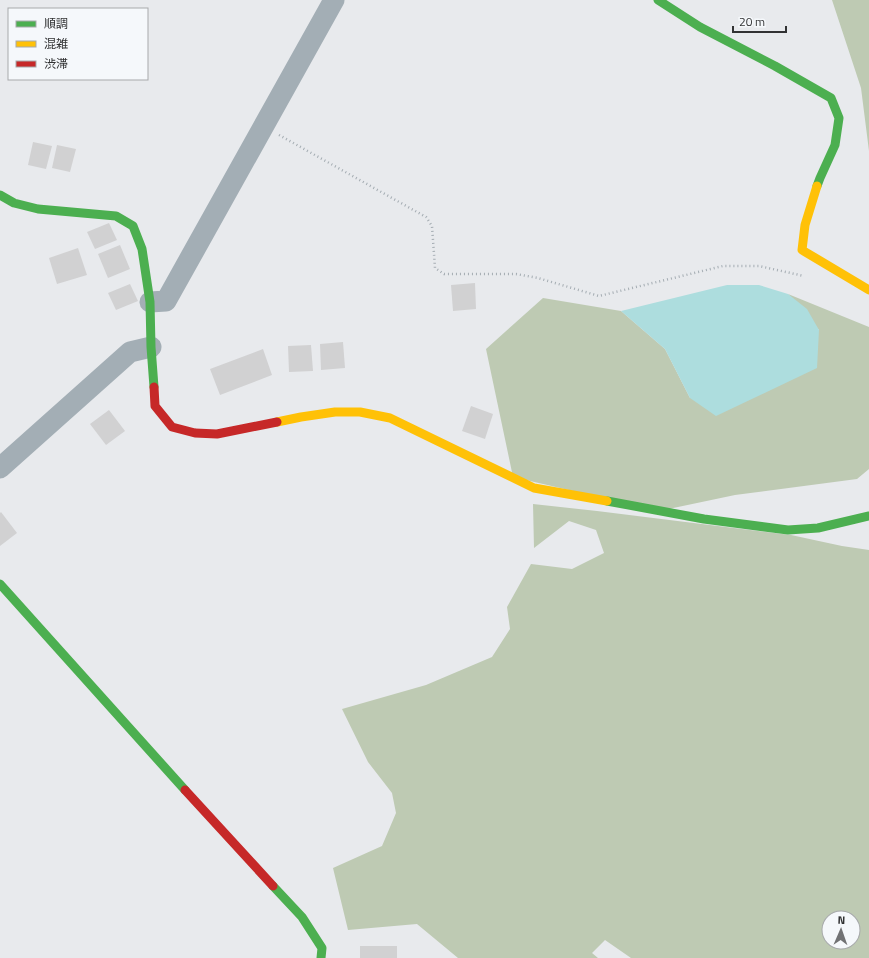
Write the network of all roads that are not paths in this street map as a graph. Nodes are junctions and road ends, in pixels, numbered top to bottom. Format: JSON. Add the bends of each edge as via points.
{"nodes":[{"id":1,"x":334,"y":0,"type":"edge"},
{"id":2,"x":658,"y":0,"type":"edge"},
{"id":3,"x":0,"y":195,"type":"edge"},
{"id":4,"x":869,"y":290,"type":"edge"},
{"id":5,"x":150,"y":302,"type":"junction"},
{"id":6,"x":151,"y":347,"type":"junction"},
{"id":7,"x":0,"y":468,"type":"edge"},
{"id":8,"x":869,"y":516,"type":"edge"},
{"id":9,"x":0,"y":584,"type":"edge"},
{"id":10,"x":321,"y":958,"type":"edge"}],
"edges":[{"from":1,"to":5,"type":"street","via":[[166,301]]},
{"from":2,"to":4,"type":"street","via":[[700,27],[831,98],[839,118],[835,145],[820,178],[805,225],[802,250]]},
{"from":3,"to":5,"type":"street","via":[[14,203],[38,209],[116,216],[133,226],[142,249]]},
{"from":5,"to":6,"type":"street"},
{"from":6,"to":7,"type":"street","via":[[130,352]]},
{"from":6,"to":8,"type":"street","via":[[155,406],[172,427],[195,433],[218,434],[302,417],[335,412],[360,412],[390,418],[534,488],[704,519],[788,530],[818,528]]},
{"from":9,"to":10,"type":"street","via":[[302,917],[322,948]]}]}
